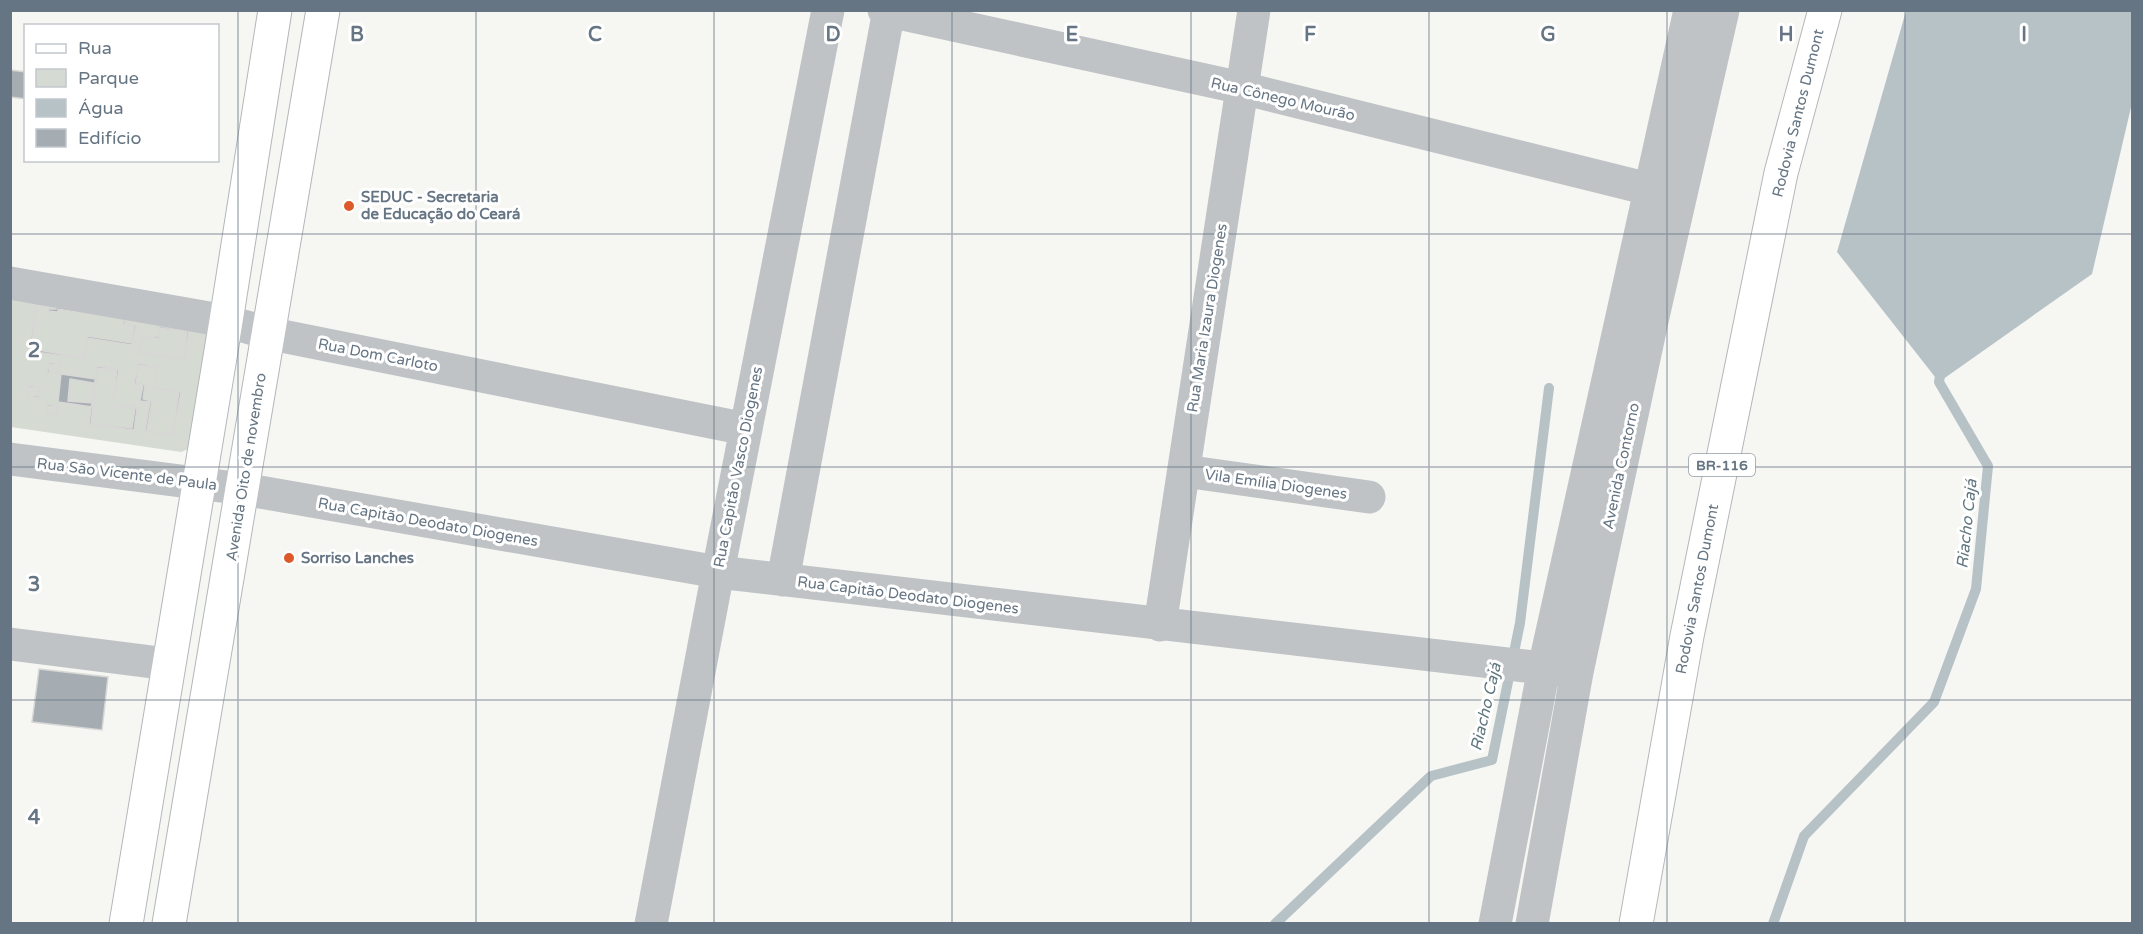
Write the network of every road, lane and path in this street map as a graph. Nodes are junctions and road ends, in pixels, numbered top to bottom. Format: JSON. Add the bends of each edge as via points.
{"nodes":[{"id":1,"x":275,"y":10,"type":"edge"},
{"id":2,"x":323,"y":10,"type":"edge"},
{"id":3,"x":828,"y":10,"type":"edge"},
{"id":4,"x":1254,"y":10,"type":"edge"},
{"id":5,"x":1690,"y":10,"type":"edge"},
{"id":6,"x":1723,"y":10,"type":"edge"},
{"id":7,"x":1825,"y":10,"type":"edge"},
{"id":8,"x":887,"y":11,"type":"edge"},
{"id":9,"x":1242,"y":88,"type":"junction"},
{"id":10,"x":1665,"y":193,"type":"junction"},
{"id":11,"x":10,"y":283,"type":"edge"},
{"id":12,"x":226,"y":321,"type":"junction"},
{"id":13,"x":267,"y":333,"type":"junction"},
{"id":14,"x":746,"y":429,"type":"junction"},
{"id":15,"x":10,"y":459,"type":"edge"},
{"id":16,"x":1184,"y":471,"type":"junction"},
{"id":17,"x":198,"y":484,"type":"junction"},
{"id":18,"x":243,"y":489,"type":"junction"},
{"id":19,"x":1369,"y":497,"type":"dead end"},
{"id":20,"x":718,"y":572,"type":"junction"},
{"id":21,"x":783,"y":580,"type":"junction"},
{"id":22,"x":1160,"y":625,"type":"junction"},
{"id":23,"x":10,"y":644,"type":"edge"},
{"id":24,"x":168,"y":664,"type":"junction"},
{"id":25,"x":1544,"y":668,"type":"junction"},
{"id":26,"x":1577,"y":672,"type":"junction"},
{"id":27,"x":126,"y":924,"type":"edge"},
{"id":28,"x":169,"y":924,"type":"edge"},
{"id":29,"x":651,"y":924,"type":"edge"},
{"id":30,"x":1495,"y":924,"type":"edge"},
{"id":31,"x":1532,"y":924,"type":"edge"},
{"id":32,"x":1636,"y":924,"type":"edge"}],
"edges":[{"from":1,"to":12,"type":"main road"},
{"from":2,"to":13,"type":"main road","name":"Avenida Oito de novembro"},
{"from":3,"to":14,"type":"street","name":"Rua Capitão Vasco Diogenes"},
{"from":4,"to":9,"type":"street","name":"Rua Maria Izaura Diogenes"},
{"from":5,"to":10,"type":"street"},
{"from":6,"to":10,"type":"street","name":"Avenida Contorno"},
{"from":7,"to":32,"type":"main road","name":"Rodovia Santos Dumont","number":"BR-116","via":[[1781,173],[1687,636]]},
{"from":8,"to":9,"type":"street","name":"Rua Cônego Mourão"},
{"from":8,"to":21,"type":"street"},
{"from":9,"to":10,"type":"street","name":"Rua Cônego Mourão"},
{"from":9,"to":16,"type":"street","name":"Rua Maria Izaura Diogenes"},
{"from":10,"to":25,"type":"street"},
{"from":10,"to":26,"type":"street","name":"Avenida Contorno"},
{"from":11,"to":12,"type":"street","name":"Rua Dom Carloto"},
{"from":12,"to":13,"type":"street","name":"Rua Dom Carloto"},
{"from":12,"to":17,"type":"main road"},
{"from":13,"to":14,"type":"street","name":"Rua Dom Carloto"},
{"from":13,"to":18,"type":"main road","name":"Avenida Oito de novembro"},
{"from":14,"to":20,"type":"street","name":"Rua Capitão Vasco Diogenes"},
{"from":15,"to":17,"type":"street","name":"Rua São Vicente de Paula"},
{"from":16,"to":19,"type":"street","name":"Vila Emília Diogenes"},
{"from":16,"to":22,"type":"street","name":"Rua Maria Izaura Diogenes"},
{"from":17,"to":18,"type":"street","name":"Rua São Vicente de Paula"},
{"from":17,"to":24,"type":"main road"},
{"from":18,"to":20,"type":"street","name":"Rua Capitão Deodato Diogenes"},
{"from":18,"to":28,"type":"main road","name":"Avenida Oito de novembro"},
{"from":20,"to":21,"type":"street","name":"Rua Capitão Deodato Diogenes"},
{"from":20,"to":29,"type":"street","name":"Rua Capitão Vasco Diogenes"},
{"from":21,"to":22,"type":"street","name":"Rua Capitão Deodato Diogenes"},
{"from":22,"to":25,"type":"street","name":"Rua Capitão Deodato Diogenes"},
{"from":23,"to":24,"type":"street"},
{"from":24,"to":27,"type":"main road"},
{"from":25,"to":26,"type":"street","name":"Rua Capitão Deodato Diogenes"},
{"from":25,"to":30,"type":"street"},
{"from":26,"to":31,"type":"street","name":"Avenida Contorno"}]}
